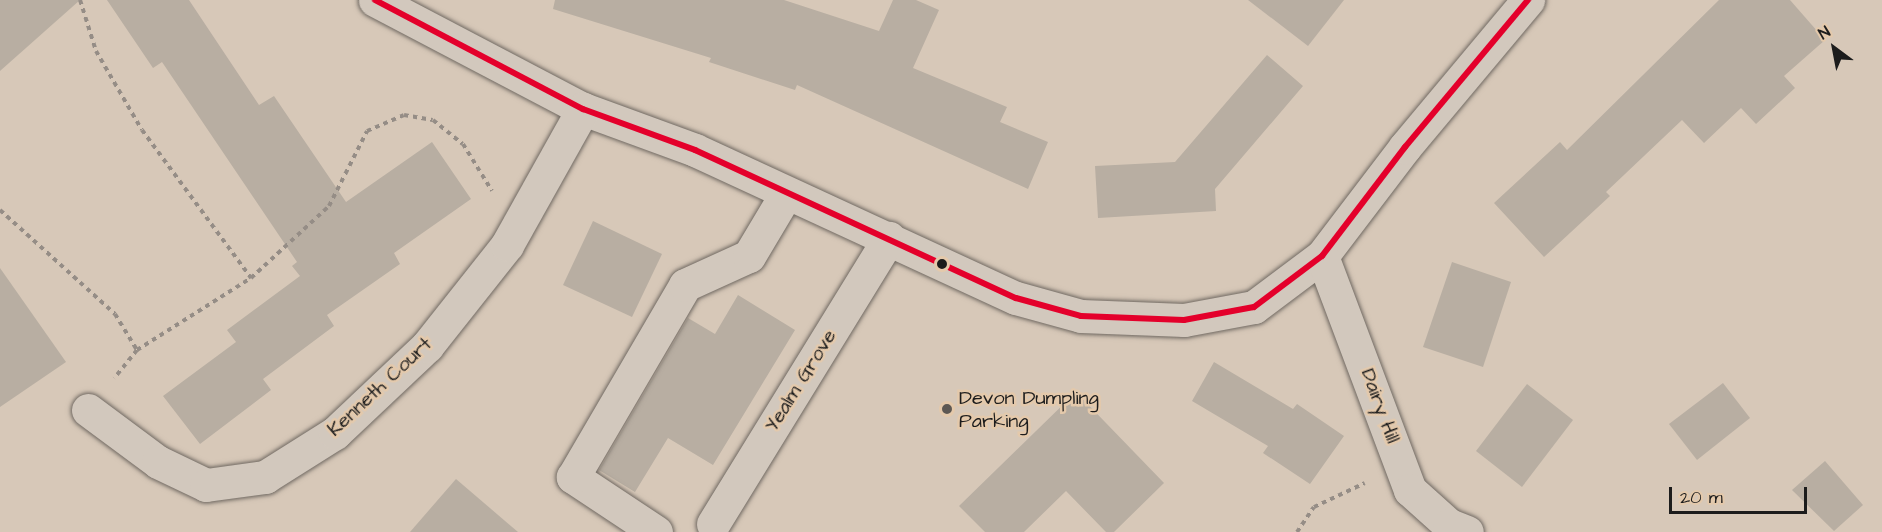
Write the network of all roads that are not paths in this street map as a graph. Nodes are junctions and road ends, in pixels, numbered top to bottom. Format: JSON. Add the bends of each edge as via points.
{"nodes":[{"id":1,"x":375,"y":0,"type":"edge"},
{"id":2,"x":1528,"y":0,"type":"edge"},
{"id":3,"x":583,"y":109,"type":"junction"},
{"id":4,"x":786,"y":194,"type":"junction"},
{"id":5,"x":889,"y":238,"type":"junction"},
{"id":6,"x":1322,"y":256,"type":"junction"},
{"id":7,"x":88,"y":410,"type":"road end"},
{"id":8,"x":713,"y":524,"type":"dead end"},
{"id":9,"x":656,"y":532,"type":"edge"},
{"id":10,"x":1467,"y":532,"type":"edge"}],
"edges":[{"from":1,"to":3,"type":"street"},
{"from":2,"to":6,"type":"street","via":[[1405,147]]},
{"from":3,"to":4,"type":"street","via":[[694,150]]},
{"from":3,"to":7,"type":"street","name":"Kenneth Court","via":[[507,245],[427,346],[335,433],[265,477],[206,485],[158,462]]},
{"from":4,"to":5,"type":"street"},
{"from":4,"to":9,"type":"street","via":[[749,256],[685,285],[573,477]]},
{"from":5,"to":6,"type":"street","via":[[1016,298],[1081,316],[1133,319],[1184,320],[1254,307]]},
{"from":5,"to":8,"type":"street","name":"Yealm Grove"},
{"from":6,"to":10,"type":"street","name":"Dairy Hill","via":[[1410,489],[1449,525]]}]}
